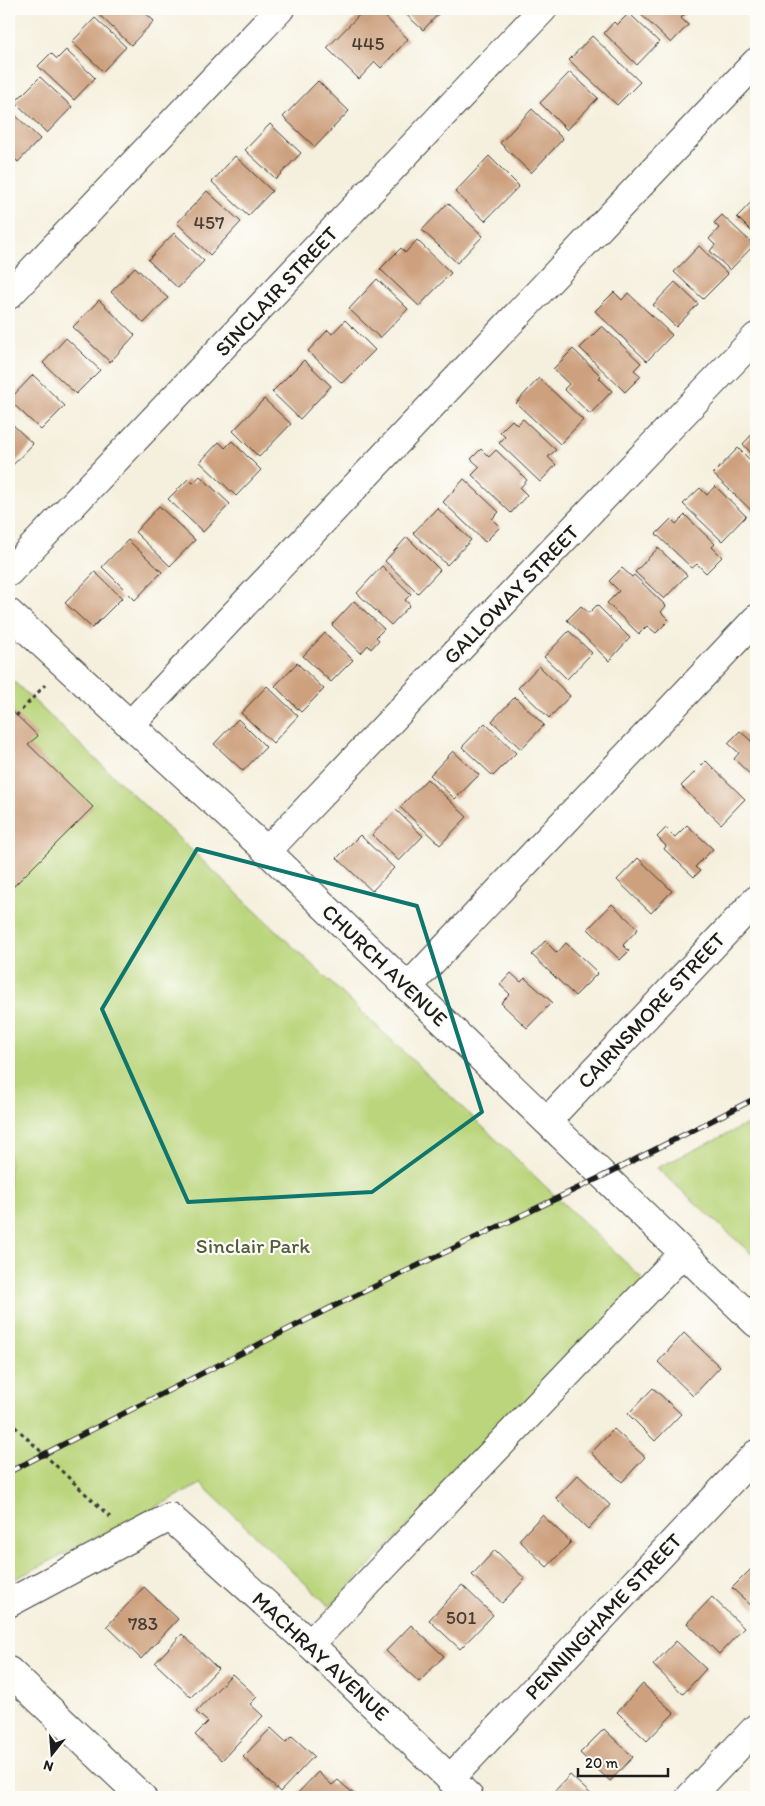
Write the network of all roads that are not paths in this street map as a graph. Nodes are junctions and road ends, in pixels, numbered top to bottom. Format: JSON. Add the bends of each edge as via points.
{"nodes":[{"id":1,"x":280,"y":9,"type":"edge"},
{"id":2,"x":543,"y":9,"type":"edge"},
{"id":3,"x":756,"y":62,"type":"edge"},
{"id":4,"x":9,"y":294,"type":"edge"},
{"id":5,"x":756,"y":337,"type":"edge"},
{"id":6,"x":9,"y":572,"type":"edge"},
{"id":7,"x":9,"y":613,"type":"edge"},
{"id":8,"x":756,"y":619,"type":"edge"},
{"id":9,"x":130,"y":725,"type":"junction"},
{"id":10,"x":266,"y":851,"type":"junction"},
{"id":11,"x":756,"y":900,"type":"edge"},
{"id":12,"x":408,"y":987,"type":"junction"},
{"id":13,"x":546,"y":1121,"type":"junction"},
{"id":14,"x":683,"y":1253,"type":"junction"},
{"id":15,"x":756,"y":1323,"type":"edge"},
{"id":16,"x":756,"y":1454,"type":"edge"},
{"id":17,"x":9,"y":1603,"type":"edge"},
{"id":18,"x":310,"y":1644,"type":"junction"},
{"id":19,"x":9,"y":1671,"type":"edge"},
{"id":20,"x":756,"y":1728,"type":"edge"},
{"id":21,"x":450,"y":1779,"type":"junction"},
{"id":22,"x":142,"y":1797,"type":"edge"},
{"id":23,"x":470,"y":1797,"type":"edge"},
{"id":24,"x":690,"y":1797,"type":"edge"}],
"edges":[{"from":1,"to":4,"type":"street"},
{"from":2,"to":6,"type":"street","name":"SINCLAIR STREET"},
{"from":3,"to":9,"type":"street"},
{"from":5,"to":10,"type":"street","name":"GALLOWAY STREET"},
{"from":7,"to":9,"type":"street","name":"CHURCH AVENUE"},
{"from":8,"to":12,"type":"street"},
{"from":9,"to":10,"type":"street","name":"CHURCH AVENUE"},
{"from":10,"to":12,"type":"street","name":"CHURCH AVENUE"},
{"from":11,"to":13,"type":"street","name":"CAIRNSMORE STREET"},
{"from":12,"to":13,"type":"street","name":"CHURCH AVENUE"},
{"from":13,"to":14,"type":"street","name":"CHURCH AVENUE"},
{"from":14,"to":15,"type":"street","name":"CHURCH AVENUE"},
{"from":14,"to":18,"type":"street"},
{"from":16,"to":21,"type":"street","name":"PENNINGHAME STREET"},
{"from":17,"to":18,"type":"street","name":"MACHRAY AVENUE","via":[[170,1517]]},
{"from":18,"to":21,"type":"street","name":"MACHRAY AVENUE"},
{"from":19,"to":22,"type":"street"},
{"from":20,"to":24,"type":"street"},
{"from":21,"to":23,"type":"street","name":"MACHRAY AVENUE"}]}
